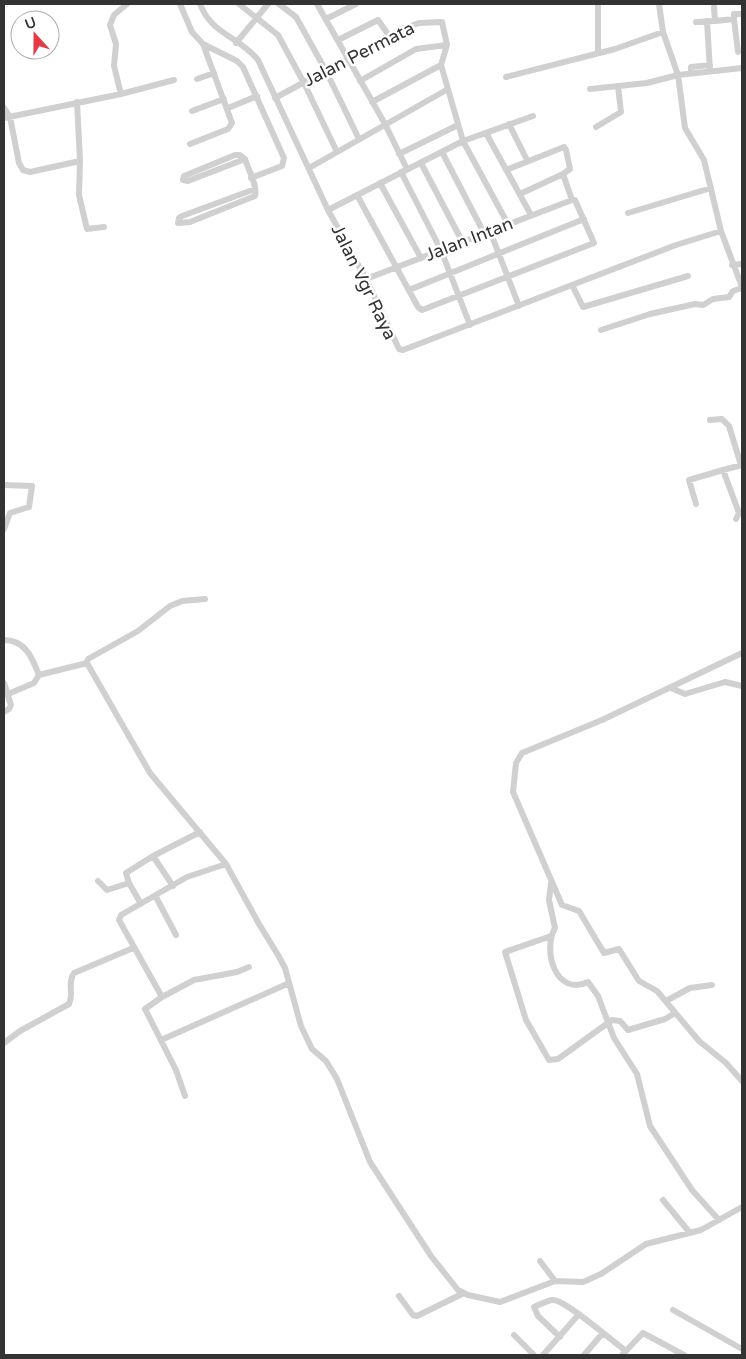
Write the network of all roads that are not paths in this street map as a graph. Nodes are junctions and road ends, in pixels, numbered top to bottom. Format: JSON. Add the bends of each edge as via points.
{"nodes":[{"id":1,"x":127,"y":4,"type":"edge"},
{"id":2,"x":180,"y":4,"type":"edge"},
{"id":3,"x":200,"y":4,"type":"edge"},
{"id":4,"x":239,"y":4,"type":"edge"},
{"id":5,"x":268,"y":4,"type":"edge"},
{"id":6,"x":279,"y":4,"type":"edge"},
{"id":7,"x":317,"y":4,"type":"edge"},
{"id":8,"x":356,"y":4,"type":"edge"},
{"id":9,"x":598,"y":4,"type":"edge"},
{"id":10,"x":658,"y":4,"type":"edge"},
{"id":11,"x":714,"y":7,"type":"dead end"},
{"id":12,"x":742,"y":14,"type":"edge"},
{"id":13,"x":256,"y":18,"type":"junction"},
{"id":14,"x":326,"y":19,"type":"junction"},
{"id":15,"x":734,"y":19,"type":"junction"},
{"id":16,"x":715,"y":20,"type":"junction"},
{"id":17,"x":707,"y":21,"type":"junction"},
{"id":18,"x":696,"y":22,"type":"dead end"},
{"id":19,"x":663,"y":32,"type":"junction"},
{"id":20,"x":390,"y":37,"type":"junction"},
{"id":21,"x":338,"y":40,"type":"junction"},
{"id":22,"x":236,"y":43,"type":"junction"},
{"id":23,"x":203,"y":44,"type":"junction"},
{"id":24,"x":447,"y":45,"type":"junction"},
{"id":25,"x":738,"y":52,"type":"dead end"},
{"id":26,"x":598,"y":53,"type":"junction"},
{"id":27,"x":348,"y":59,"type":"junction"},
{"id":28,"x":441,"y":65,"type":"junction"},
{"id":29,"x":710,"y":68,"type":"junction"},
{"id":30,"x":742,"y":68,"type":"edge"},
{"id":31,"x":326,"y":71,"type":"junction"},
{"id":32,"x":214,"y":73,"type":"junction"},
{"id":33,"x":678,"y":75,"type":"junction"},
{"id":34,"x":506,"y":77,"type":"dead end"},
{"id":35,"x":197,"y":79,"type":"dead end"},
{"id":36,"x":174,"y":80,"type":"dead end"},
{"id":37,"x":360,"y":80,"type":"junction"},
{"id":38,"x":304,"y":83,"type":"junction"},
{"id":39,"x":618,"y":86,"type":"junction"},
{"id":40,"x":448,"y":89,"type":"junction"},
{"id":41,"x":590,"y":89,"type":"dead end"},
{"id":42,"x":121,"y":94,"type":"junction"},
{"id":43,"x":257,"y":96,"type":"junction"},
{"id":44,"x":275,"y":98,"type":"junction"},
{"id":45,"x":224,"y":99,"type":"junction"},
{"id":46,"x":77,"y":102,"type":"junction"},
{"id":47,"x":372,"y":102,"type":"junction"},
{"id":48,"x":4,"y":108,"type":"edge"},
{"id":49,"x":228,"y":108,"type":"junction"},
{"id":50,"x":192,"y":111,"type":"dead end"},
{"id":51,"x":533,"y":116,"type":"dead end"},
{"id":52,"x":7,"y":117,"type":"edge"},
{"id":53,"x":385,"y":124,"type":"junction"},
{"id":54,"x":509,"y":124,"type":"junction"},
{"id":55,"x":458,"y":125,"type":"junction"},
{"id":56,"x":596,"y":127,"type":"dead end"},
{"id":57,"x":486,"y":133,"type":"junction"},
{"id":58,"x":359,"y":139,"type":"junction"},
{"id":59,"x":463,"y":141,"type":"junction"},
{"id":60,"x":190,"y":144,"type":"dead end"},
{"id":61,"x":337,"y":152,"type":"junction"},
{"id":62,"x":442,"y":152,"type":"junction"},
{"id":63,"x":399,"y":154,"type":"junction"},
{"id":64,"x":245,"y":159,"type":"junction"},
{"id":65,"x":528,"y":160,"type":"junction"},
{"id":66,"x":80,"y":161,"type":"junction"},
{"id":67,"x":421,"y":163,"type":"junction"},
{"id":68,"x":309,"y":168,"type":"junction"},
{"id":69,"x":404,"y":170,"type":"junction"},
{"id":70,"x":506,"y":170,"type":"junction"},
{"id":71,"x":563,"y":174,"type":"junction"},
{"id":72,"x":252,"y":178,"type":"junction"},
{"id":73,"x":380,"y":183,"type":"junction"},
{"id":74,"x":255,"y":188,"type":"junction"},
{"id":75,"x":711,"y":188,"type":"junction"},
{"id":76,"x":520,"y":194,"type":"junction"},
{"id":77,"x":357,"y":195,"type":"junction"},
{"id":78,"x":572,"y":200,"type":"junction"},
{"id":79,"x":328,"y":210,"type":"junction"},
{"id":80,"x":628,"y":213,"type":"dead end"},
{"id":81,"x":530,"y":215,"type":"junction"},
{"id":82,"x":584,"y":219,"type":"junction"},
{"id":83,"x":508,"y":224,"type":"junction"},
{"id":84,"x":104,"y":226,"type":"dead end"},
{"id":85,"x":720,"y":231,"type":"junction"},
{"id":86,"x":487,"y":232,"type":"junction"},
{"id":87,"x":462,"y":241,"type":"junction"},
{"id":88,"x":441,"y":250,"type":"junction"},
{"id":89,"x":498,"y":252,"type":"junction"},
{"id":90,"x":420,"y":258,"type":"junction"},
{"id":91,"x":742,"y":264,"type":"edge"},
{"id":92,"x":732,"y":265,"type":"junction"},
{"id":93,"x":396,"y":267,"type":"junction"},
{"id":94,"x":450,"y":275,"type":"junction"},
{"id":95,"x":508,"y":276,"type":"junction"},
{"id":96,"x":688,"y":276,"type":"dead end"},
{"id":97,"x":366,"y":279,"type":"junction"},
{"id":98,"x":572,"y":285,"type":"junction"},
{"id":99,"x":742,"y":288,"type":"edge"},
{"id":100,"x":409,"y":290,"type":"junction"},
{"id":101,"x":459,"y":296,"type":"junction"},
{"id":102,"x":519,"y":306,"type":"junction"},
{"id":103,"x":470,"y":325,"type":"junction"},
{"id":104,"x":601,"y":330,"type":"dead end"},
{"id":105,"x":710,"y":420,"type":"dead end"},
{"id":106,"x":742,"y":465,"type":"edge"},
{"id":107,"x":723,"y":470,"type":"junction"},
{"id":108,"x":4,"y":485,"type":"edge"},
{"id":109,"x":696,"y":504,"type":"dead end"},
{"id":110,"x":736,"y":519,"type":"dead end"},
{"id":111,"x":4,"y":529,"type":"edge"},
{"id":112,"x":205,"y":599,"type":"dead end"},
{"id":113,"x":4,"y":640,"type":"edge"},
{"id":114,"x":742,"y":653,"type":"edge"},
{"id":115,"x":87,"y":663,"type":"junction"},
{"id":116,"x":39,"y":675,"type":"junction"},
{"id":117,"x":4,"y":683,"type":"edge"},
{"id":118,"x":742,"y":686,"type":"edge"},
{"id":119,"x":671,"y":688,"type":"junction"},
{"id":120,"x":8,"y":694,"type":"junction"},
{"id":121,"x":4,"y":712,"type":"edge"},
{"id":122,"x":200,"y":832,"type":"junction"},
{"id":123,"x":153,"y":856,"type":"junction"},
{"id":124,"x":226,"y":864,"type":"junction"},
{"id":125,"x":98,"y":881,"type":"dead end"},
{"id":126,"x":552,"y":882,"type":"junction"},
{"id":127,"x":129,"y":883,"type":"junction"},
{"id":128,"x":173,"y":886,"type":"junction"},
{"id":129,"x":156,"y":897,"type":"junction"},
{"id":130,"x":141,"y":904,"type":"junction"},
{"id":131,"x":176,"y":935,"type":"dead end"},
{"id":132,"x":551,"y":936,"type":"junction"},
{"id":133,"x":133,"y":948,"type":"junction"},
{"id":134,"x":250,"y":967,"type":"dead end"},
{"id":135,"x":287,"y":984,"type":"junction"},
{"id":136,"x":712,"y":985,"type":"dead end"},
{"id":137,"x":162,"y":997,"type":"junction"},
{"id":138,"x":666,"y":1001,"type":"junction"},
{"id":139,"x":675,"y":1013,"type":"junction"},
{"id":140,"x":609,"y":1021,"type":"junction"},
{"id":141,"x":160,"y":1040,"type":"junction"},
{"id":142,"x":4,"y":1043,"type":"edge"},
{"id":143,"x":742,"y":1081,"type":"edge"},
{"id":144,"x":185,"y":1096,"type":"dead end"},
{"id":145,"x":663,"y":1200,"type":"dead end"},
{"id":146,"x":742,"y":1207,"type":"edge"},
{"id":147,"x":719,"y":1220,"type":"junction"},
{"id":148,"x":690,"y":1233,"type":"junction"},
{"id":149,"x":540,"y":1261,"type":"dead end"},
{"id":150,"x":555,"y":1281,"type":"junction"},
{"id":151,"x":464,"y":1293,"type":"junction"},
{"id":152,"x":398,"y":1296,"type":"dead end"},
{"id":153,"x":673,"y":1310,"type":"dead end"},
{"id":154,"x":579,"y":1314,"type":"junction"},
{"id":155,"x":602,"y":1334,"type":"junction"},
{"id":156,"x":514,"y":1335,"type":"dead end"},
{"id":157,"x":560,"y":1337,"type":"junction"},
{"id":158,"x":742,"y":1349,"type":"edge"},
{"id":159,"x":624,"y":1353,"type":"edge"},
{"id":160,"x":534,"y":1355,"type":"edge"},
{"id":161,"x":543,"y":1355,"type":"edge"},
{"id":162,"x":584,"y":1355,"type":"edge"},
{"id":163,"x":684,"y":1355,"type":"edge"}],
"edges":[{"from":1,"to":42,"type":"street","via":[[114,15],[110,25],[116,44],[114,66]]},
{"from":2,"to":23,"type":"street","via":[[192,32]]},
{"from":3,"to":22,"type":"street","name":"Jalan Vgr Raya","via":[[210,24]]},
{"from":4,"to":13,"type":"street"},
{"from":5,"to":13,"type":"street"},
{"from":6,"to":31,"type":"street","via":[[296,17]]},
{"from":7,"to":14,"type":"street"},
{"from":8,"to":14,"type":"street"},
{"from":9,"to":26,"type":"street"},
{"from":10,"to":19,"type":"street"},
{"from":11,"to":16,"type":"street"},
{"from":12,"to":15,"type":"street","via":[[734,14]]},
{"from":13,"to":22,"type":"street"},
{"from":13,"to":38,"type":"street","via":[[278,35]]},
{"from":14,"to":21,"type":"street"},
{"from":15,"to":16,"type":"street"},
{"from":15,"to":25,"type":"street"},
{"from":16,"to":17,"type":"street"},
{"from":17,"to":18,"type":"street"},
{"from":17,"to":29,"type":"street"},
{"from":19,"to":26,"type":"street"},
{"from":19,"to":33,"type":"street"},
{"from":20,"to":21,"type":"street","via":[[378,20]]},
{"from":20,"to":24,"type":"street","name":"Jalan Permata","via":[[419,23],[440,22]]},
{"from":20,"to":27,"type":"street","name":"Jalan Permata"},
{"from":21,"to":27,"type":"street"},
{"from":22,"to":44,"type":"street","name":"Jalan Vgr Raya","via":[[258,60]]},
{"from":23,"to":32,"type":"street"},
{"from":23,"to":43,"type":"street","via":[[240,64]]},
{"from":24,"to":28,"type":"street"},
{"from":24,"to":37,"type":"street","via":[[416,50]]},
{"from":26,"to":34,"type":"street"},
{"from":27,"to":31,"type":"street","name":"Jalan Permata"},
{"from":27,"to":37,"type":"street"},
{"from":28,"to":40,"type":"street"},
{"from":28,"to":47,"type":"street"},
{"from":29,"to":30,"type":"street"},
{"from":29,"to":33,"type":"street"},
{"from":31,"to":38,"type":"street","name":"Jalan Permata"},
{"from":31,"to":58,"type":"street"},
{"from":32,"to":35,"type":"street"},
{"from":32,"to":45,"type":"street"},
{"from":33,"to":39,"type":"street"},
{"from":33,"to":75,"type":"street","via":[[685,128],[702,154]]},
{"from":36,"to":42,"type":"street"},
{"from":37,"to":47,"type":"street"},
{"from":38,"to":44,"type":"street","name":"Jalan Permata"},
{"from":38,"to":61,"type":"street"},
{"from":39,"to":41,"type":"street"},
{"from":39,"to":56,"type":"street","via":[[621,112]]},
{"from":40,"to":53,"type":"street"},
{"from":40,"to":55,"type":"street"},
{"from":42,"to":46,"type":"street"},
{"from":43,"to":49,"type":"street"},
{"from":43,"to":72,"type":"street","via":[[285,161],[279,168]]},
{"from":44,"to":68,"type":"street","name":"Jalan Vgr Raya"},
{"from":45,"to":49,"type":"street"},
{"from":45,"to":50,"type":"street"},
{"from":46,"to":52,"type":"street"},
{"from":46,"to":66,"type":"street"},
{"from":47,"to":53,"type":"street"},
{"from":48,"to":52,"type":"street"},
{"from":49,"to":60,"type":"street","via":[[231,127]]},
{"from":51,"to":54,"type":"street"},
{"from":52,"to":66,"type":"street","via":[[23,170],[30,172]]},
{"from":53,"to":58,"type":"street"},
{"from":53,"to":63,"type":"street"},
{"from":54,"to":57,"type":"street"},
{"from":54,"to":65,"type":"street"},
{"from":55,"to":59,"type":"street"},
{"from":55,"to":63,"type":"street"},
{"from":57,"to":59,"type":"street"},
{"from":57,"to":70,"type":"street"},
{"from":58,"to":61,"type":"street"},
{"from":59,"to":62,"type":"street"},
{"from":59,"to":83,"type":"street"},
{"from":61,"to":68,"type":"street"},
{"from":62,"to":67,"type":"street"},
{"from":62,"to":86,"type":"street"},
{"from":63,"to":69,"type":"street"},
{"from":64,"to":64,"type":"street","via":[[235,155],[184,176],[183,180],[188,181]]},
{"from":64,"to":72,"type":"street"},
{"from":65,"to":70,"type":"street"},
{"from":65,"to":71,"type":"street","via":[[565,148],[570,169]]},
{"from":66,"to":84,"type":"street","via":[[79,195],[86,228]]},
{"from":67,"to":69,"type":"street"},
{"from":67,"to":87,"type":"street"},
{"from":68,"to":79,"type":"street","name":"Jalan Vgr Raya"},
{"from":69,"to":73,"type":"street"},
{"from":69,"to":88,"type":"street"},
{"from":70,"to":76,"type":"street"},
{"from":71,"to":76,"type":"street"},
{"from":71,"to":78,"type":"street"},
{"from":72,"to":74,"type":"street"},
{"from":73,"to":77,"type":"street"},
{"from":73,"to":90,"type":"street"},
{"from":74,"to":74,"type":"street","via":[[256,194],[252,198],[190,222],[178,223],[182,216]]},
{"from":75,"to":80,"type":"street"},
{"from":75,"to":85,"type":"street"},
{"from":76,"to":81,"type":"street"},
{"from":77,"to":79,"type":"street"},
{"from":77,"to":93,"type":"street"},
{"from":78,"to":81,"type":"street","name":"Jalan Intan"},
{"from":78,"to":82,"type":"street","via":[[575,200]]},
{"from":79,"to":97,"type":"street","name":"Jalan Vgr Raya"},
{"from":81,"to":83,"type":"street","name":"Jalan Intan"},
{"from":82,"to":89,"type":"street"},
{"from":82,"to":95,"type":"street","via":[[594,243]]},
{"from":83,"to":86,"type":"street","name":"Jalan Intan"},
{"from":85,"to":92,"type":"street"},
{"from":85,"to":98,"type":"street","name":"Jalan Vgr Raya"},
{"from":86,"to":87,"type":"street","name":"Jalan Intan"},
{"from":86,"to":89,"type":"street"},
{"from":87,"to":88,"type":"street","name":"Jalan Intan"},
{"from":88,"to":90,"type":"street","name":"Jalan Intan"},
{"from":88,"to":94,"type":"street"},
{"from":89,"to":94,"type":"street"},
{"from":89,"to":95,"type":"street"},
{"from":90,"to":93,"type":"street","name":"Jalan Intan"},
{"from":91,"to":92,"type":"street"},
{"from":92,"to":99,"type":"street"},
{"from":93,"to":97,"type":"street","name":"Jalan Intan"},
{"from":93,"to":100,"type":"street"},
{"from":94,"to":100,"type":"street"},
{"from":94,"to":101,"type":"street"},
{"from":95,"to":101,"type":"street"},
{"from":95,"to":102,"type":"street"},
{"from":96,"to":98,"type":"street","via":[[582,307]]},
{"from":97,"to":103,"type":"street","name":"Jalan Vgr Raya","via":[[399,349]]},
{"from":98,"to":102,"type":"street","name":"Jalan Vgr Raya"},
{"from":99,"to":104,"type":"street","via":[[733,291],[729,297],[713,298],[703,305],[652,313]]},
{"from":100,"to":101,"type":"street","via":[[422,310]]},
{"from":101,"to":103,"type":"street"},
{"from":102,"to":103,"type":"street","name":"Jalan Vgr Raya"},
{"from":105,"to":106,"type":"street","via":[[722,419],[729,426]]},
{"from":106,"to":107,"type":"street"},
{"from":107,"to":109,"type":"street","via":[[689,480]]},
{"from":107,"to":110,"type":"street","via":[[739,513]]},
{"from":108,"to":111,"type":"street","via":[[32,486],[30,507],[11,512]]},
{"from":112,"to":115,"type":"street","via":[[182,601],[170,606],[138,631],[88,659]]},
{"from":113,"to":116,"type":"street","via":[[21,643]]},
{"from":114,"to":119,"type":"street"},
{"from":115,"to":116,"type":"street"},
{"from":115,"to":122,"type":"street","via":[[150,773]]},
{"from":116,"to":120,"type":"street","via":[[34,683]]},
{"from":117,"to":120,"type":"street"},
{"from":118,"to":119,"type":"street","via":[[725,682],[685,694]]},
{"from":119,"to":126,"type":"street","via":[[525,751],[518,757],[513,792]]},
{"from":120,"to":121,"type":"street","via":[[10,708]]},
{"from":122,"to":123,"type":"street"},
{"from":122,"to":124,"type":"street"},
{"from":123,"to":127,"type":"street","via":[[126,873]]},
{"from":123,"to":128,"type":"street"},
{"from":124,"to":128,"type":"street","via":[[192,874]]},
{"from":124,"to":135,"type":"street","via":[[278,955]]},
{"from":125,"to":127,"type":"street","via":[[107,890]]},
{"from":126,"to":132,"type":"street","via":[[549,900],[555,928]]},
{"from":126,"to":138,"type":"street","via":[[562,905],[579,911],[604,952],[608,954],[619,949],[639,981]]},
{"from":127,"to":130,"type":"street"},
{"from":128,"to":129,"type":"street"},
{"from":129,"to":130,"type":"street"},
{"from":129,"to":131,"type":"street"},
{"from":130,"to":133,"type":"street","via":[[121,915],[119,920]]},
{"from":132,"to":140,"type":"street","via":[[549,956],[556,973],[571,985],[588,982]]},
{"from":132,"to":140,"type":"street","via":[[505,952],[526,1020],[549,1060],[558,1058]]},
{"from":133,"to":137,"type":"street"},
{"from":133,"to":142,"type":"street","via":[[74,973],[70,981],[71,1001],[66,1007]]},
{"from":134,"to":137,"type":"street","via":[[194,980]]},
{"from":135,"to":141,"type":"street"},
{"from":135,"to":151,"type":"street","via":[[307,1040],[337,1079],[370,1162],[431,1256]]},
{"from":136,"to":138,"type":"street","via":[[690,988]]},
{"from":137,"to":141,"type":"street","via":[[145,1009]]},
{"from":138,"to":139,"type":"street"},
{"from":139,"to":140,"type":"street","via":[[628,1030],[620,1021]]},
{"from":139,"to":143,"type":"street","via":[[699,1041]]},
{"from":140,"to":147,"type":"street","via":[[614,1038],[637,1074],[650,1126],[692,1190]]},
{"from":141,"to":144,"type":"street"},
{"from":145,"to":148,"type":"street"},
{"from":146,"to":147,"type":"street"},
{"from":147,"to":148,"type":"street","via":[[708,1228]]},
{"from":148,"to":150,"type":"street","via":[[646,1244],[590,1280]]},
{"from":149,"to":150,"type":"street"},
{"from":150,"to":151,"type":"street","via":[[504,1302]]},
{"from":151,"to":152,"type":"street","via":[[417,1316]]},
{"from":153,"to":158,"type":"street"},
{"from":154,"to":155,"type":"street"},
{"from":154,"to":157,"type":"street"},
{"from":154,"to":157,"type":"street","via":[[565,1302],[553,1299],[534,1308]]},
{"from":155,"to":159,"type":"street"},
{"from":155,"to":162,"type":"street"},
{"from":156,"to":160,"type":"street"},
{"from":157,"to":161,"type":"street"},
{"from":159,"to":163,"type":"street","via":[[643,1333]]}]}
